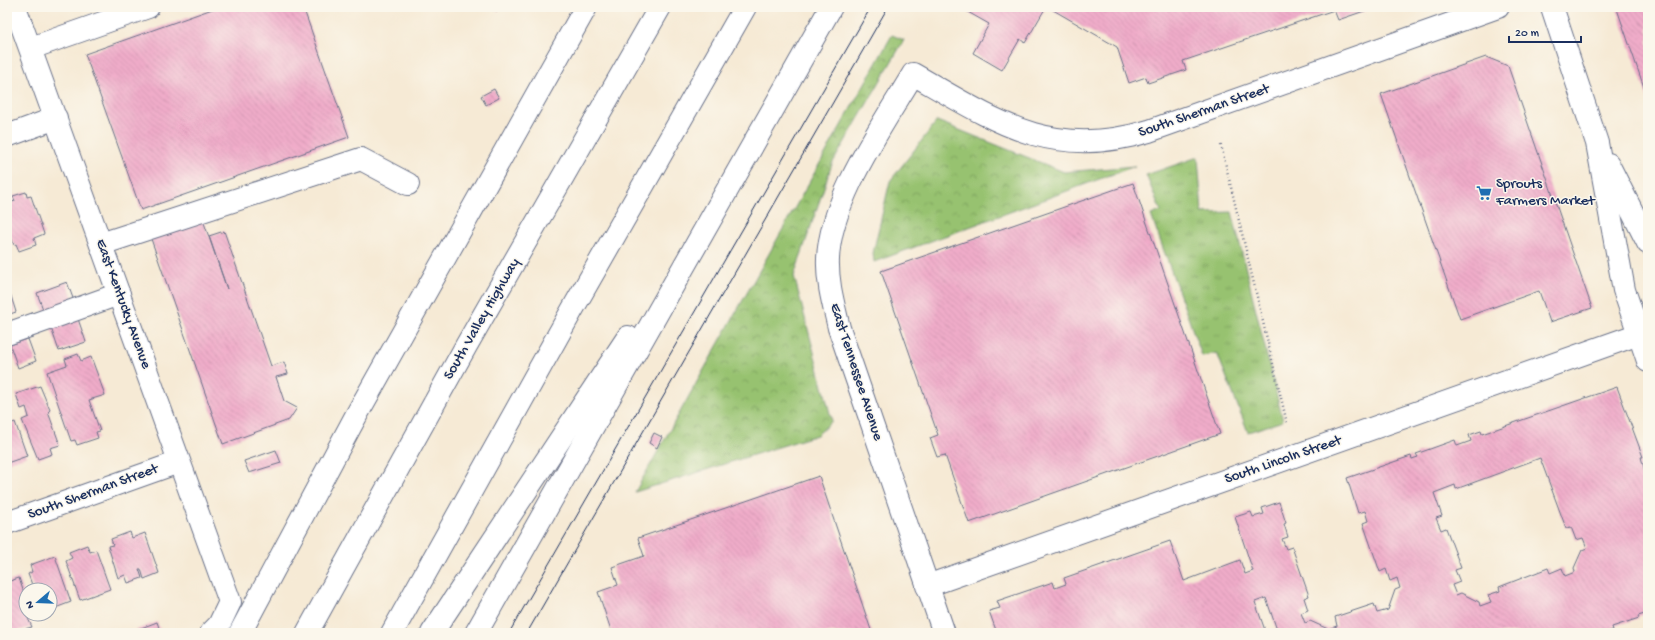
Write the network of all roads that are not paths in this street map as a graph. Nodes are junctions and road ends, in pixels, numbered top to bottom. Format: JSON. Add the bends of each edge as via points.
{"nodes":[{"id":1,"x":15,"y":7,"type":"edge"},
{"id":2,"x":148,"y":7,"type":"edge"},
{"id":3,"x":586,"y":7,"type":"edge"},
{"id":4,"x":660,"y":7,"type":"edge"},
{"id":5,"x":745,"y":7,"type":"edge"},
{"id":6,"x":831,"y":7,"type":"edge"},
{"id":7,"x":1498,"y":7,"type":"edge"},
{"id":8,"x":1552,"y":7,"type":"edge"},
{"id":9,"x":31,"y":48,"type":"junction"},
{"id":10,"x":914,"y":74,"type":"joint"},
{"id":11,"x":56,"y":118,"type":"junction"},
{"id":12,"x":7,"y":136,"type":"edge"},
{"id":13,"x":1597,"y":143,"type":"junction"},
{"id":14,"x":750,"y":151,"type":"junction"},
{"id":15,"x":408,"y":184,"type":"dead end"},
{"id":16,"x":1648,"y":243,"type":"edge"},
{"id":17,"x":101,"y":244,"type":"junction"},
{"id":18,"x":119,"y":294,"type":"junction"},
{"id":19,"x":7,"y":334,"type":"edge"},
{"id":20,"x":1643,"y":334,"type":"edge"},
{"id":21,"x":1648,"y":361,"type":"edge"},
{"id":22,"x":179,"y":462,"type":"junction"},
{"id":23,"x":7,"y":523,"type":"edge"},
{"id":24,"x":927,"y":586,"type":"junction"},
{"id":25,"x":211,"y":633,"type":"edge"},
{"id":26,"x":240,"y":633,"type":"edge"},
{"id":27,"x":307,"y":633,"type":"edge"},
{"id":28,"x":392,"y":633,"type":"edge"},
{"id":29,"x":432,"y":633,"type":"edge"},
{"id":30,"x":476,"y":633,"type":"edge"},
{"id":31,"x":944,"y":633,"type":"edge"}],
"edges":[{"from":1,"to":9,"type":"main road","name":"East Kentucky Avenue"},
{"from":2,"to":9,"type":"main road"},
{"from":3,"to":26,"type":"main road","via":[[357,414]]},
{"from":4,"to":27,"type":"main road","name":"South Valley Highway","via":[[466,346]]},
{"from":5,"to":28,"type":"main road"},
{"from":6,"to":14,"type":"main road"},
{"from":7,"to":10,"type":"main road","name":"South Sherman Street","via":[[1149,131],[1103,142],[1056,140],[1030,134],[1005,125]]},
{"from":8,"to":13,"type":"main road"},
{"from":9,"to":11,"type":"main road","name":"East Kentucky Avenue"},
{"from":10,"to":24,"type":"main road","name":"East Tennessee Avenue","via":[[851,181],[832,232],[828,259],[830,289],[839,328]]},
{"from":11,"to":12,"type":"main road"},
{"from":11,"to":17,"type":"main road","name":"East Kentucky Avenue"},
{"from":13,"to":16,"type":"main road"},
{"from":13,"to":20,"type":"main road","via":[[1624,290]]},
{"from":14,"to":29,"type":"main road"},
{"from":14,"to":30,"type":"main road"},
{"from":15,"to":17,"type":"main road","via":[[361,159]]},
{"from":17,"to":18,"type":"main road","name":"East Kentucky Avenue"},
{"from":18,"to":19,"type":"main road"},
{"from":18,"to":22,"type":"main road","name":"East Kentucky Avenue"},
{"from":20,"to":21,"type":"main road"},
{"from":20,"to":24,"type":"main road","name":"South Lincoln Street"},
{"from":22,"to":23,"type":"main road","name":"South Sherman Street"},
{"from":22,"to":25,"type":"main road","name":"East Kentucky Avenue","via":[[230,602],[219,625]]},
{"from":24,"to":31,"type":"main road","name":"East Tennessee Avenue"}]}
